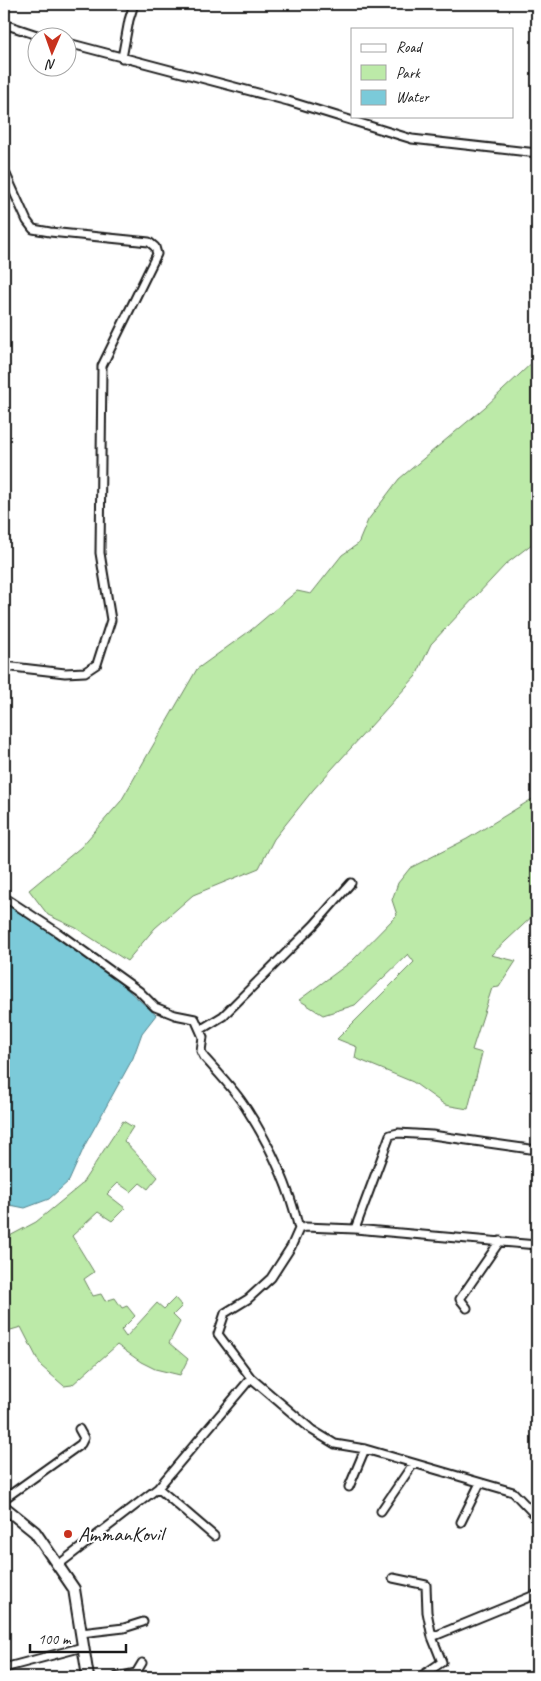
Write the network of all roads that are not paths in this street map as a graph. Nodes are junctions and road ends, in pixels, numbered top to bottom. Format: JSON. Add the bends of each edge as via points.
{"nodes":[{"id":1,"x":134,"y":4,"type":"edge"},
{"id":2,"x":4,"y":24,"type":"edge"},
{"id":3,"x":28,"y":32,"type":"edge"},
{"id":4,"x":78,"y":46,"type":"edge"},
{"id":5,"x":122,"y":58,"type":"junction"},
{"id":6,"x":537,"y":153,"type":"edge"},
{"id":7,"x":4,"y":170,"type":"edge"},
{"id":8,"x":4,"y":666,"type":"edge"},
{"id":9,"x":351,"y":883,"type":"dead end"},
{"id":10,"x":4,"y":897,"type":"edge"},
{"id":11,"x":200,"y":1030,"type":"junction"},
{"id":12,"x":537,"y":1150,"type":"edge"},
{"id":13,"x":299,"y":1229,"type":"junction"},
{"id":14,"x":355,"y":1229,"type":"junction"},
{"id":15,"x":500,"y":1241,"type":"junction"},
{"id":16,"x":537,"y":1245,"type":"edge"},
{"id":17,"x":467,"y":1308,"type":"dead end"},
{"id":18,"x":251,"y":1378,"type":"junction"},
{"id":19,"x":79,"y":1429,"type":"dead end"},
{"id":20,"x":365,"y":1449,"type":"junction"},
{"id":21,"x":413,"y":1464,"type":"junction"},
{"id":22,"x":480,"y":1482,"type":"junction"},
{"id":23,"x":349,"y":1487,"type":"dead end"},
{"id":24,"x":158,"y":1488,"type":"junction"},
{"id":25,"x":4,"y":1499,"type":"edge"},
{"id":26,"x":4,"y":1507,"type":"edge"},
{"id":27,"x":381,"y":1511,"type":"dead end"},
{"id":28,"x":537,"y":1517,"type":"edge"},
{"id":29,"x":461,"y":1522,"type":"dead end"},
{"id":30,"x":214,"y":1536,"type":"dead end"},
{"id":31,"x":58,"y":1565,"type":"junction"},
{"id":32,"x":393,"y":1578,"type":"dead end"},
{"id":33,"x":537,"y":1594,"type":"edge"},
{"id":34,"x":143,"y":1622,"type":"dead end"},
{"id":35,"x":81,"y":1633,"type":"junction"},
{"id":36,"x":432,"y":1637,"type":"junction"},
{"id":37,"x":83,"y":1647,"type":"junction"},
{"id":38,"x":142,"y":1663,"type":"dead end"},
{"id":39,"x":4,"y":1668,"type":"edge"},
{"id":40,"x":88,"y":1677,"type":"edge"},
{"id":41,"x":117,"y":1677,"type":"edge"},
{"id":42,"x":420,"y":1677,"type":"edge"}],
"edges":[{"from":1,"to":5,"type":"street"},
{"from":2,"to":3,"type":"street"},
{"from":4,"to":5,"type":"street"},
{"from":5,"to":6,"type":"street","via":[[288,101],[412,139]]},
{"from":7,"to":8,"type":"street","via":[[33,229],[149,242],[157,254],[102,366],[100,553],[110,620],[96,664],[85,672],[65,673]]},
{"from":9,"to":11,"type":"street","via":[[223,1016]]},
{"from":10,"to":11,"type":"street","via":[[124,980],[155,1007],[195,1019]]},
{"from":11,"to":13,"type":"street","via":[[204,1057],[246,1106],[272,1155],[293,1204]]},
{"from":12,"to":14,"type":"street","via":[[432,1135],[390,1135]]},
{"from":13,"to":14,"type":"street"},
{"from":13,"to":18,"type":"street","via":[[271,1278],[248,1299],[225,1313],[218,1334]]},
{"from":14,"to":15,"type":"street"},
{"from":15,"to":16,"type":"street"},
{"from":15,"to":17,"type":"street","via":[[460,1299]]},
{"from":18,"to":20,"type":"street","via":[[312,1430],[335,1444]]},
{"from":18,"to":24,"type":"street"},
{"from":19,"to":25,"type":"street","via":[[84,1438],[81,1444]]},
{"from":20,"to":21,"type":"street"},
{"from":20,"to":23,"type":"street"},
{"from":21,"to":22,"type":"street"},
{"from":21,"to":27,"type":"street"},
{"from":22,"to":28,"type":"street","via":[[513,1492]]},
{"from":22,"to":29,"type":"street"},
{"from":24,"to":30,"type":"street"},
{"from":24,"to":31,"type":"street"},
{"from":26,"to":31,"type":"street","via":[[35,1532]]},
{"from":31,"to":35,"type":"street","via":[[74,1589]]},
{"from":32,"to":36,"type":"street","via":[[426,1585]]},
{"from":33,"to":36,"type":"street"},
{"from":34,"to":35,"type":"street","via":[[124,1628]]},
{"from":35,"to":37,"type":"street"},
{"from":36,"to":42,"type":"street","via":[[442,1662]]},
{"from":37,"to":39,"type":"street"},
{"from":37,"to":40,"type":"street"},
{"from":38,"to":41,"type":"street","via":[[136,1673]]}]}
